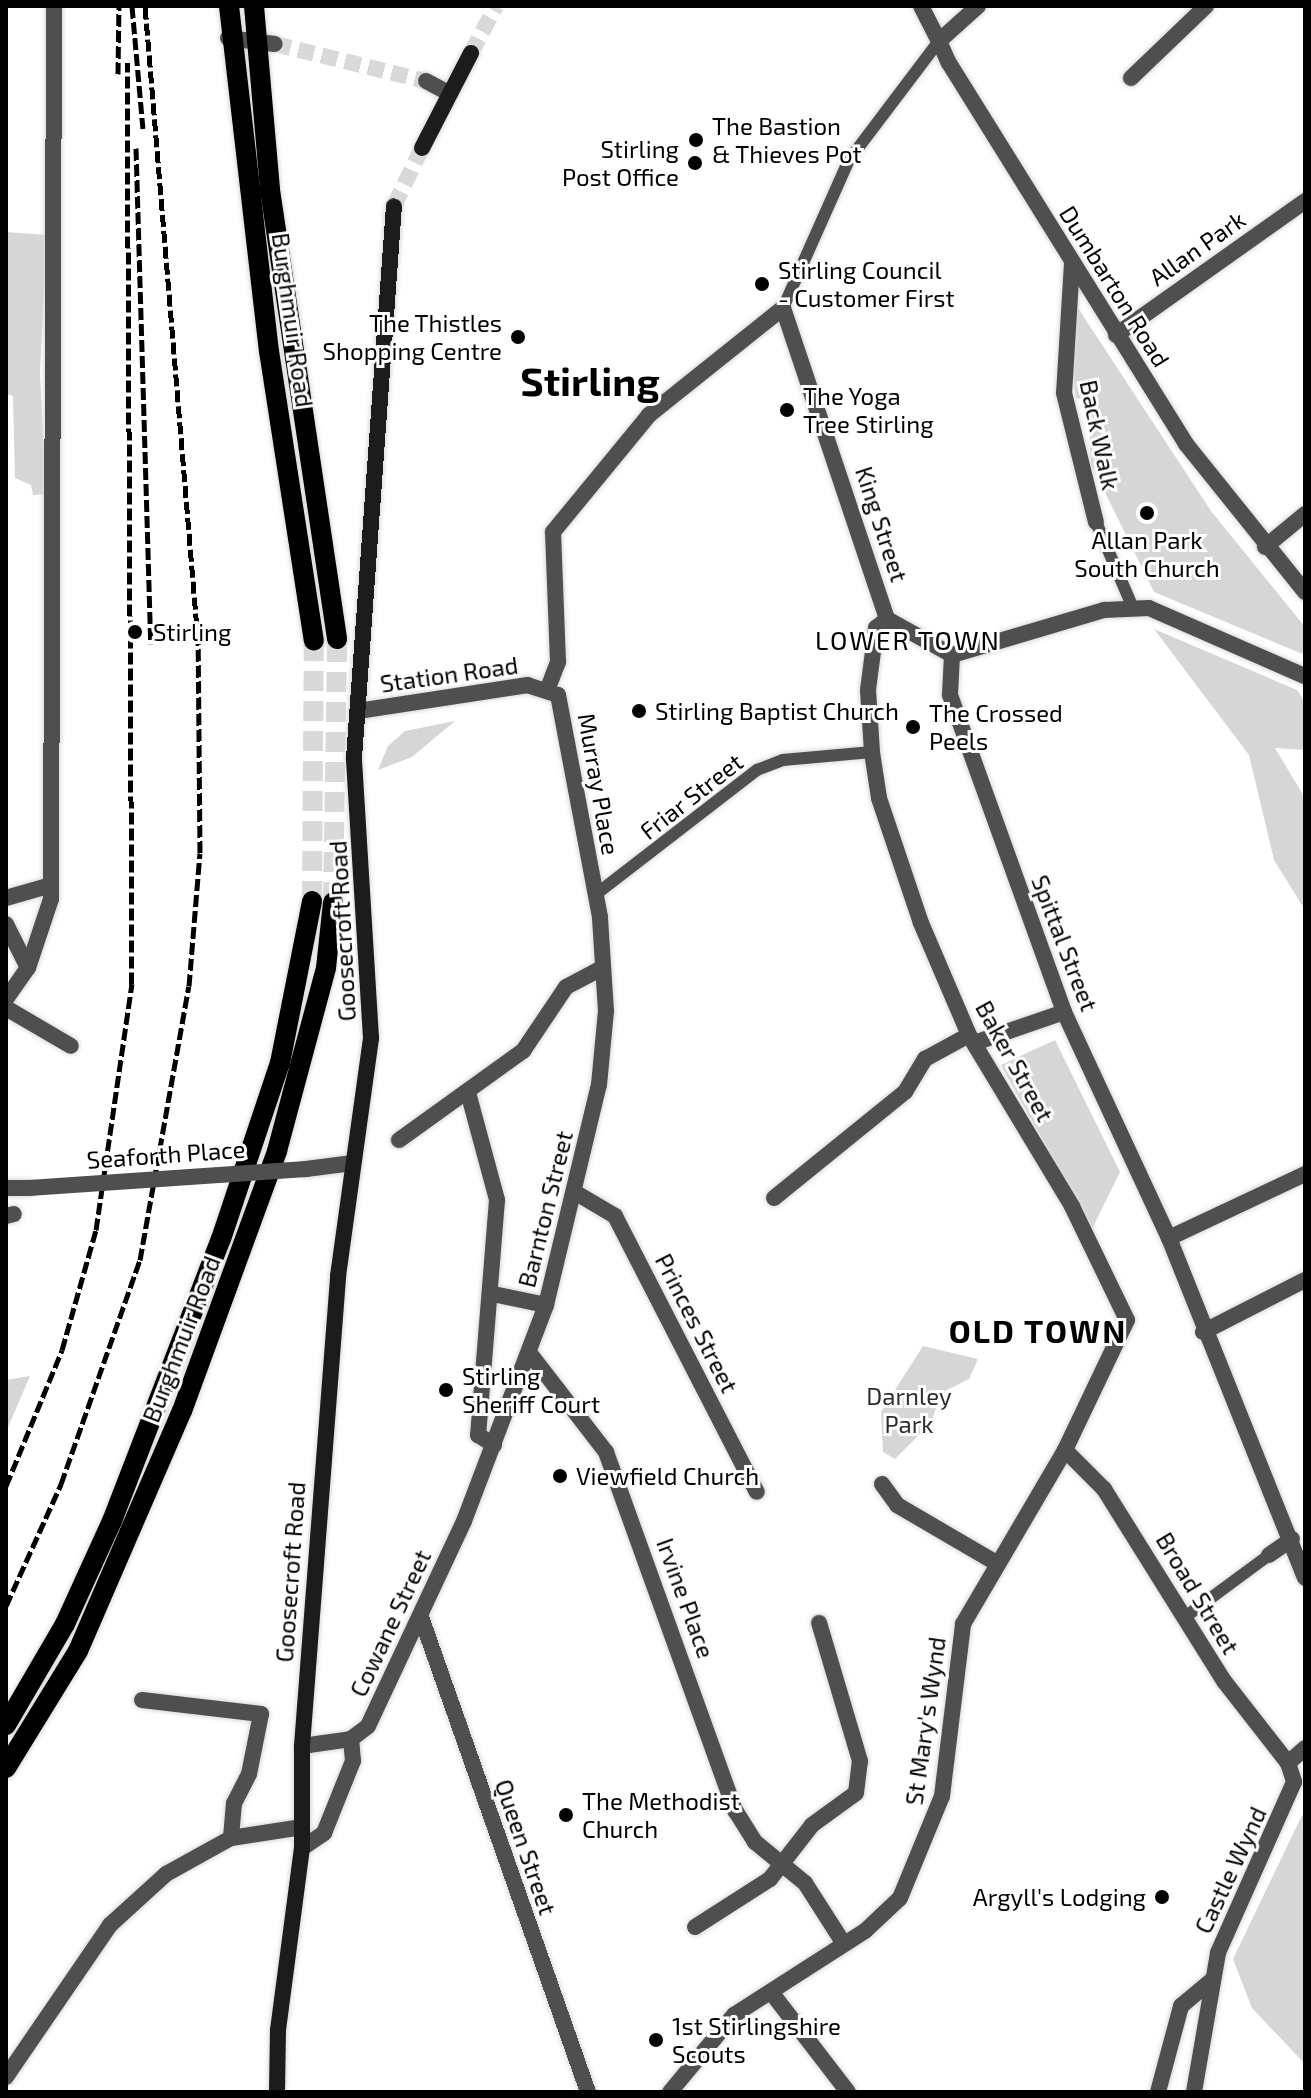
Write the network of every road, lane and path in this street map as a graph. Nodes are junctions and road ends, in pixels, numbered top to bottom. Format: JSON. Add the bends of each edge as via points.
{"nodes":[{"id":1,"x":54,"y":6,"type":"edge"},
{"id":2,"x":229,"y":6,"type":"edge"},
{"id":3,"x":254,"y":6,"type":"edge"},
{"id":4,"x":921,"y":6,"type":"edge"},
{"id":5,"x":978,"y":6,"type":"edge"},
{"id":6,"x":1206,"y":6,"type":"edge"},
{"id":7,"x":228,"y":38,"type":"junction"},
{"id":8,"x":939,"y":41,"type":"junction"},
{"id":9,"x":252,"y":42,"type":"junction"},
{"id":10,"x":275,"y":44,"type":"tunnel mouth"},
{"id":11,"x":471,"y":53,"type":"tunnel mouth"},
{"id":12,"x":1131,"y":78,"type":"dead end"},
{"id":13,"x":426,"y":81,"type":"tunnel mouth"},
{"id":14,"x":450,"y":94,"type":"junction"},
{"id":15,"x":422,"y":148,"type":"tunnel mouth"},
{"id":16,"x":1305,"y":201,"type":"edge"},
{"id":17,"x":394,"y":206,"type":"tunnel mouth"},
{"id":18,"x":1072,"y":263,"type":"junction"},
{"id":19,"x":783,"y":308,"type":"junction"},
{"id":20,"x":1116,"y":335,"type":"junction"},
{"id":21,"x":1305,"y":514,"type":"edge"},
{"id":22,"x":1096,"y":522,"type":"joint"},
{"id":23,"x":1265,"y":547,"type":"junction"},
{"id":24,"x":1305,"y":592,"type":"edge"},
{"id":25,"x":1133,"y":608,"type":"junction"},
{"id":26,"x":887,"y":619,"type":"junction"},
{"id":27,"x":337,"y":639,"type":"tunnel mouth"},
{"id":28,"x":314,"y":641,"type":"tunnel mouth"},
{"id":29,"x":952,"y":655,"type":"junction"},
{"id":30,"x":1305,"y":676,"type":"edge"},
{"id":31,"x":548,"y":688,"type":"junction"},
{"id":32,"x":358,"y":711,"type":"junction"},
{"id":33,"x":872,"y":752,"type":"junction"},
{"id":34,"x":51,"y":885,"type":"junction"},
{"id":35,"x":595,"y":895,"type":"junction"},
{"id":36,"x":6,"y":898,"type":"edge"},
{"id":37,"x":312,"y":901,"type":"tunnel mouth"},
{"id":38,"x":333,"y":902,"type":"tunnel mouth"},
{"id":39,"x":6,"y":924,"type":"edge"},
{"id":40,"x":28,"y":968,"type":"junction"},
{"id":41,"x":602,"y":968,"type":"junction"},
{"id":42,"x":6,"y":999,"type":"edge"},
{"id":43,"x":6,"y":1008,"type":"edge"},
{"id":44,"x":1064,"y":1012,"type":"junction"},
{"id":45,"x":973,"y":1039,"type":"junction"},
{"id":46,"x":71,"y":1046,"type":"dead end"},
{"id":47,"x":469,"y":1096,"type":"junction"},
{"id":48,"x":399,"y":1140,"type":"dead end"},
{"id":49,"x":353,"y":1163,"type":"junction"},
{"id":50,"x":1305,"y":1174,"type":"edge"},
{"id":51,"x":6,"y":1188,"type":"edge"},
{"id":52,"x":576,"y":1193,"type":"junction"},
{"id":53,"x":774,"y":1198,"type":"dead end"},
{"id":54,"x":1169,"y":1238,"type":"junction"},
{"id":55,"x":1305,"y":1280,"type":"edge"},
{"id":56,"x":493,"y":1294,"type":"junction"},
{"id":57,"x":546,"y":1305,"type":"junction"},
{"id":58,"x":1203,"y":1332,"type":"junction"},
{"id":59,"x":531,"y":1355,"type":"junction"},
{"id":60,"x":494,"y":1445,"type":"junction"},
{"id":61,"x":1065,"y":1450,"type":"junction"},
{"id":62,"x":882,"y":1484,"type":"dead end"},
{"id":63,"x":757,"y":1492,"type":"dead end"},
{"id":64,"x":464,"y":1521,"type":"joint"},
{"id":65,"x":1292,"y":1539,"type":"junction"},
{"id":66,"x":1269,"y":1555,"type":"joint"},
{"id":67,"x":998,"y":1564,"type":"junction"},
{"id":68,"x":1305,"y":1578,"type":"edge"},
{"id":69,"x":421,"y":1617,"type":"junction"},
{"id":70,"x":1185,"y":1617,"type":"junction"},
{"id":71,"x":819,"y":1623,"type":"dead end"},
{"id":72,"x":142,"y":1700,"type":"dead end"},
{"id":73,"x":6,"y":1725,"type":"edge"},
{"id":74,"x":351,"y":1739,"type":"junction"},
{"id":75,"x":302,"y":1746,"type":"junction"},
{"id":76,"x":1305,"y":1748,"type":"edge"},
{"id":77,"x":1288,"y":1763,"type":"junction"},
{"id":78,"x":6,"y":1768,"type":"edge"},
{"id":79,"x":302,"y":1827,"type":"junction"},
{"id":80,"x":231,"y":1838,"type":"junction"},
{"id":81,"x":302,"y":1848,"type":"junction"},
{"id":82,"x":783,"y":1861,"type":"junction"},
{"id":83,"x":695,"y":1927,"type":"dead end"},
{"id":84,"x":844,"y":1944,"type":"junction"},
{"id":85,"x":1212,"y":1980,"type":"junction"},
{"id":86,"x":771,"y":1992,"type":"junction"},
{"id":87,"x":6,"y":2077,"type":"edge"},
{"id":88,"x":277,"y":2092,"type":"edge"},
{"id":89,"x":588,"y":2092,"type":"edge"},
{"id":90,"x":670,"y":2092,"type":"edge"},
{"id":91,"x":848,"y":2092,"type":"edge"},
{"id":92,"x":1158,"y":2092,"type":"edge"},
{"id":93,"x":1194,"y":2092,"type":"edge"}],
"edges":[{"from":1,"to":34,"type":"street"},
{"from":2,"to":7,"type":"main road","name":"Burghmuir Road"},
{"from":3,"to":9,"type":"main road","name":"Burghmuir Road"},
{"from":4,"to":8,"type":"street","name":"Dumbarton Road"},
{"from":5,"to":8,"type":"street"},
{"from":6,"to":12,"type":"street"},
{"from":7,"to":9,"type":"street"},
{"from":7,"to":28,"type":"main road","name":"Burghmuir Road"},
{"from":8,"to":18,"type":"street","name":"Dumbarton Road"},
{"from":8,"to":19,"type":"street","via":[[849,160]]},
{"from":9,"to":10,"type":"street"},
{"from":9,"to":27,"type":"main road","name":"Burghmuir Road"},
{"from":11,"to":14,"type":"main road"},
{"from":13,"to":14,"type":"street"},
{"from":14,"to":15,"type":"main road"},
{"from":16,"to":20,"type":"street","name":"Allan Park"},
{"from":17,"to":32,"type":"main road","name":"Goosecroft Road"},
{"from":18,"to":20,"type":"street","name":"Dumbarton Road"},
{"from":18,"to":22,"type":"street","name":"Back Walk","via":[[1064,393]]},
{"from":19,"to":26,"type":"street","name":"King Street"},
{"from":19,"to":31,"type":"street","via":[[649,415],[553,532],[558,662]]},
{"from":20,"to":23,"type":"street","name":"Dumbarton Road"},
{"from":21,"to":23,"type":"street"},
{"from":22,"to":25,"type":"street","name":"Back Walk"},
{"from":23,"to":24,"type":"street","name":"Dumbarton Road"},
{"from":25,"to":29,"type":"street","via":[[1104,610]]},
{"from":25,"to":30,"type":"street","via":[[1178,618]]},
{"from":26,"to":29,"type":"street","name":"King Street"},
{"from":26,"to":33,"type":"street","name":"King Street","via":[[876,628],[868,690]]},
{"from":29,"to":44,"type":"street","name":"Spittal Street","via":[[950,695]]},
{"from":31,"to":32,"type":"street","name":"Station Road"},
{"from":31,"to":35,"type":"street","name":"Murray Place","via":[[558,695]]},
{"from":32,"to":49,"type":"main road","name":"Goosecroft Road","via":[[354,758],[372,963],[371,1038]]},
{"from":33,"to":35,"type":"street","name":"Friar Street","via":[[783,760],[757,770]]},
{"from":33,"to":45,"type":"street","name":"Baker Street","via":[[879,798],[921,923]]},
{"from":34,"to":36,"type":"street"},
{"from":34,"to":40,"type":"street","via":[[45,930]]},
{"from":35,"to":41,"type":"street","name":"Barnton Street"},
{"from":37,"to":73,"type":"main road","name":"Burghmuir Road","via":[[280,1063],[221,1239],[112,1521],[65,1624]]},
{"from":38,"to":78,"type":"main road","name":"Burghmuir Road","via":[[326,968],[277,1151],[182,1411],[78,1651]]},
{"from":39,"to":40,"type":"street"},
{"from":40,"to":42,"type":"street"},
{"from":41,"to":47,"type":"street","via":[[576,977],[523,1051]]},
{"from":41,"to":52,"type":"street","name":"Barnton Street","via":[[599,1085]]},
{"from":43,"to":46,"type":"street"},
{"from":44,"to":45,"type":"street"},
{"from":44,"to":54,"type":"street","name":"Spittal Street"},
{"from":45,"to":53,"type":"street","via":[[925,1059],[905,1092]]},
{"from":45,"to":61,"type":"street","name":"Baker Street","via":[[1124,1305],[1125,1334]]},
{"from":47,"to":48,"type":"street"},
{"from":47,"to":56,"type":"street","via":[[497,1200]]},
{"from":49,"to":51,"type":"street","name":"Seaforth Place","bridge":true},
{"from":49,"to":75,"type":"main road","name":"Goosecroft Road"},
{"from":50,"to":54,"type":"street"},
{"from":52,"to":57,"type":"street","name":"Barnton Street"},
{"from":52,"to":63,"type":"street","name":"Princes Street","via":[[615,1216]]},
{"from":54,"to":58,"type":"street","name":"Spittal Street"},
{"from":55,"to":58,"type":"street"},
{"from":56,"to":57,"type":"street"},
{"from":56,"to":60,"type":"street","via":[[478,1435]]},
{"from":57,"to":59,"type":"street","name":"Barnton Street"},
{"from":58,"to":65,"type":"street","name":"Spittal Street"},
{"from":59,"to":60,"type":"street","name":"Barnton Street"},
{"from":59,"to":82,"type":"street","name":"Irvine Place","via":[[606,1452],[735,1810],[755,1842]]},
{"from":60,"to":64,"type":"street","name":"Barnton Street"},
{"from":61,"to":67,"type":"street","name":"St Mary's Wynd"},
{"from":61,"to":70,"type":"street","name":"Broad Street","via":[[1104,1489]]},
{"from":62,"to":67,"type":"street","via":[[897,1505]]},
{"from":64,"to":69,"type":"street","name":"Cowane Street"},
{"from":65,"to":66,"type":"street"},
{"from":65,"to":68,"type":"street","name":"Spittal Street"},
{"from":66,"to":70,"type":"street"},
{"from":67,"to":84,"type":"street","name":"St Mary's Wynd","via":[[957,1645],[950,1756],[934,1831],[900,1898]]},
{"from":69,"to":74,"type":"street","name":"Cowane Street","via":[[368,1726]]},
{"from":69,"to":89,"type":"street","name":"Queen Street"},
{"from":70,"to":77,"type":"street","name":"Broad Street"},
{"from":71,"to":82,"type":"street","via":[[861,1776],[848,1802],[812,1825]]},
{"from":72,"to":80,"type":"street","via":[[261,1714],[249,1774],[234,1803]]},
{"from":74,"to":75,"type":"street"},
{"from":74,"to":81,"type":"street","via":[[353,1761],[324,1833]]},
{"from":75,"to":79,"type":"main road"},
{"from":76,"to":77,"type":"street"},
{"from":77,"to":85,"type":"street","name":"Castle Wynd","via":[[1289,1800],[1233,1915]]},
{"from":79,"to":80,"type":"street"},
{"from":79,"to":81,"type":"main road"},
{"from":80,"to":87,"type":"street","via":[[166,1874],[110,1925]]},
{"from":81,"to":88,"type":"main road"},
{"from":82,"to":83,"type":"street","via":[[770,1879]]},
{"from":82,"to":84,"type":"street","name":"Irvine Place"},
{"from":84,"to":86,"type":"street","name":"St Mary's Wynd"},
{"from":85,"to":92,"type":"street","via":[[1181,2006]]},
{"from":85,"to":93,"type":"street","name":"Castle Wynd"},
{"from":86,"to":90,"type":"street","name":"St Mary's Wynd","via":[[705,2042]]},
{"from":86,"to":91,"type":"street"}]}
